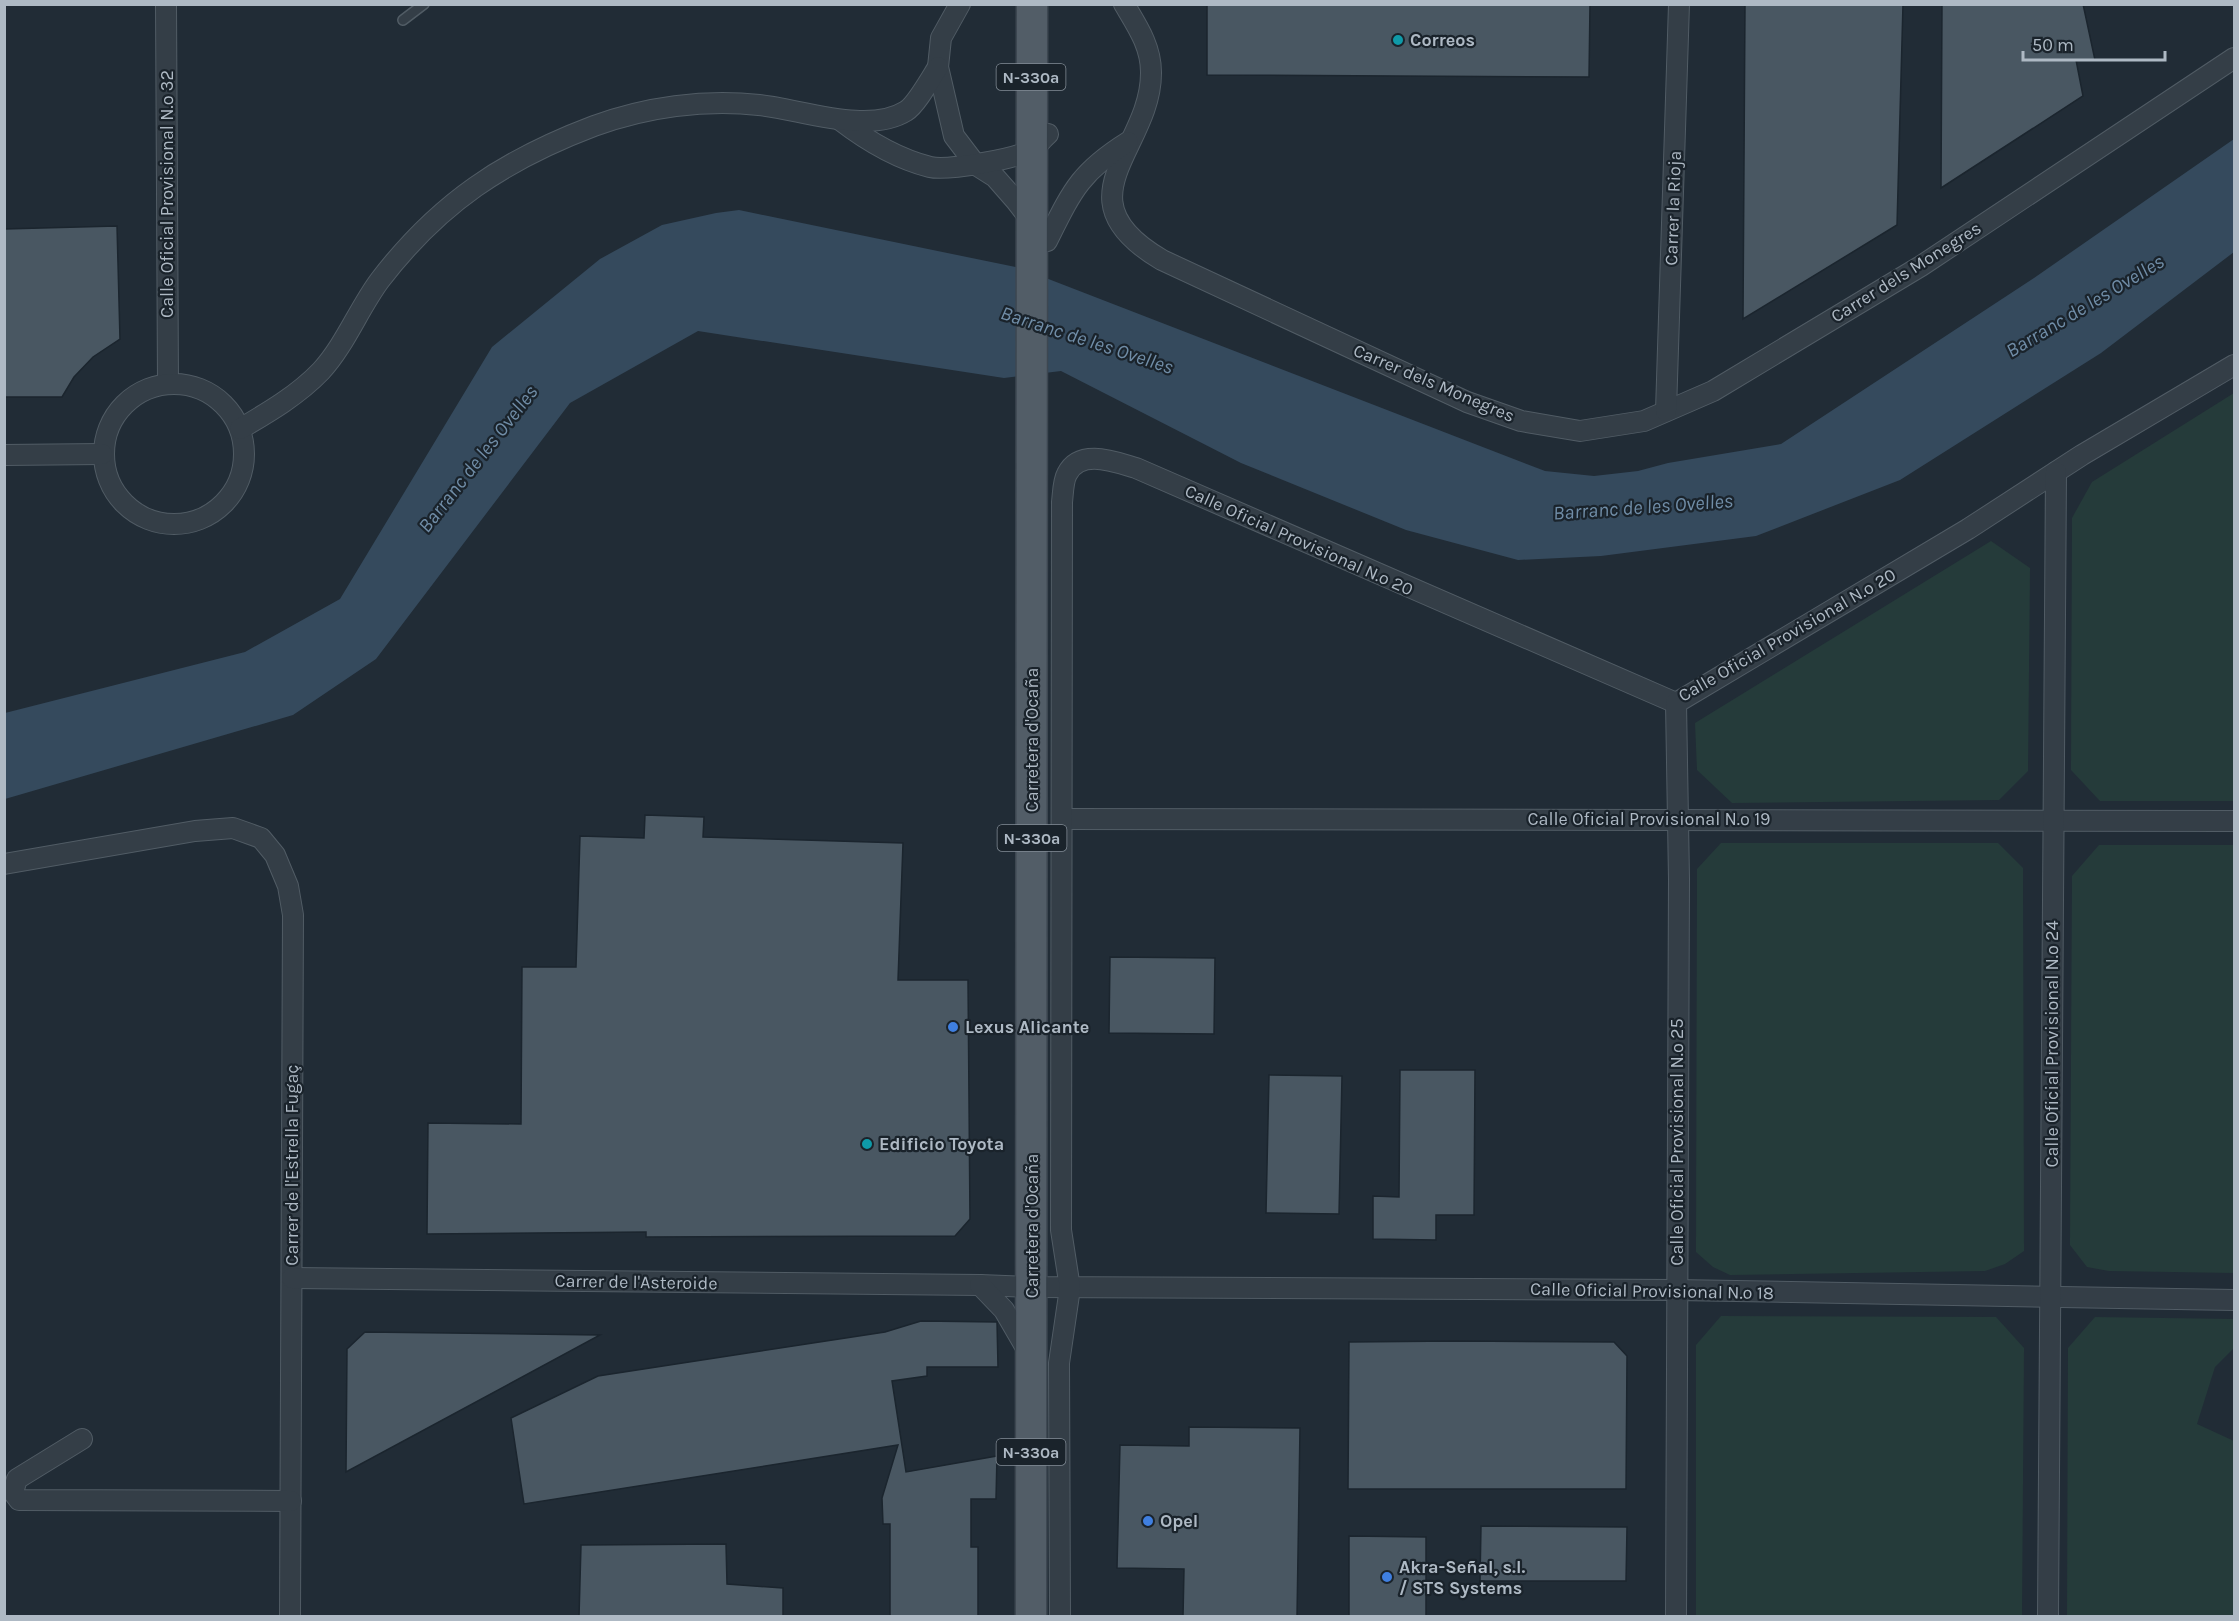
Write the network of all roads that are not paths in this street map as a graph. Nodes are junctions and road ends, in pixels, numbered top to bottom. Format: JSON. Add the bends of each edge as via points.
{"nodes":[{"id":1,"x":166,"y":4,"type":"edge"},
{"id":2,"x":424,"y":4,"type":"edge"},
{"id":3,"x":960,"y":4,"type":"edge"},
{"id":4,"x":1032,"y":4,"type":"edge"},
{"id":5,"x":1048,"y":4,"type":"edge"},
{"id":6,"x":1124,"y":4,"type":"edge"},
{"id":7,"x":1679,"y":4,"type":"edge"},
{"id":8,"x":403,"y":20,"type":"dead end"},
{"id":9,"x":2235,"y":58,"type":"edge"},
{"id":10,"x":938,"y":68,"type":"junction"},
{"id":11,"x":840,"y":120,"type":"junction"},
{"id":12,"x":1039,"y":142,"type":"junction"},
{"id":13,"x":1128,"y":142,"type":"junction"},
{"id":14,"x":976,"y":165,"type":"junction"},
{"id":15,"x":1038,"y":234,"type":"junction"},
{"id":16,"x":2235,"y":365,"type":"edge"},
{"id":17,"x":168,"y":382,"type":"junction"},
{"id":18,"x":1666,"y":411,"type":"junction"},
{"id":19,"x":240,"y":429,"type":"junction"},
{"id":20,"x":4,"y":454,"type":"edge"},
{"id":21,"x":102,"y":454,"type":"junction"},
{"id":22,"x":1080,"y":462,"type":"joint"},
{"id":23,"x":2056,"y":472,"type":"junction"},
{"id":24,"x":1676,"y":703,"type":"junction"},
{"id":25,"x":1064,"y":819,"type":"junction"},
{"id":26,"x":1678,"y":820,"type":"junction"},
{"id":27,"x":2053,"y":821,"type":"junction"},
{"id":28,"x":2235,"y":821,"type":"edge"},
{"id":29,"x":4,"y":864,"type":"edge"},
{"id":30,"x":292,"y":1278,"type":"junction"},
{"id":31,"x":980,"y":1285,"type":"junction"},
{"id":32,"x":1048,"y":1288,"type":"junction"},
{"id":33,"x":1676,"y":1290,"type":"junction"},
{"id":34,"x":2050,"y":1295,"type":"junction"},
{"id":35,"x":2235,"y":1300,"type":"edge"},
{"id":36,"x":1032,"y":1358,"type":"junction"},
{"id":37,"x":82,"y":1439,"type":"dead end"},
{"id":38,"x":291,"y":1501,"type":"junction"},
{"id":39,"x":290,"y":1617,"type":"edge"},
{"id":40,"x":1031,"y":1617,"type":"edge"},
{"id":41,"x":1043,"y":1617,"type":"edge"},
{"id":42,"x":1060,"y":1617,"type":"edge"},
{"id":43,"x":1676,"y":1617,"type":"edge"},
{"id":44,"x":2048,"y":1617,"type":"edge"}],
"edges":[{"from":1,"to":17,"type":"street","name":"Calle Oficial Provisional N.º 32"},
{"from":2,"to":8,"type":"lane"},
{"from":3,"to":10,"type":"street","via":[[941,38]]},
{"from":4,"to":12,"type":"main road","name":"Carretera d'Ocaña","number":"N-330a"},
{"from":5,"to":12,"type":"main road","name":"Carretera d'Ocaña","number":"N-330a"},
{"from":6,"to":13,"type":"street","name":"Carrer dels Monegres","via":[[1148,47],[1152,72],[1139,126]]},
{"from":7,"to":18,"type":"street","name":"Carrer la Rioja"},
{"from":9,"to":18,"type":"street","name":"Carrer dels Monegres","via":[[1921,266],[1713,391]]},
{"from":10,"to":11,"type":"street","via":[[907,111],[873,121]]},
{"from":10,"to":14,"type":"street","via":[[954,136]]},
{"from":11,"to":14,"type":"street","via":[[869,142],[932,168]]},
{"from":11,"to":19,"type":"street","via":[[759,105],[694,103],[624,116],[518,158],[455,200],[408,247],[379,281],[322,369],[291,398]]},
{"from":12,"to":14,"type":"street"},
{"from":12,"to":15,"type":"main road","name":"Carretera d'Ocaña","number":"N-330a"},
{"from":13,"to":15,"type":"street","name":"Carretera d'Ocaña","via":[[1098,161]]},
{"from":13,"to":18,"type":"street","name":"Carrer dels Monegres","via":[[1112,183],[1113,205],[1123,227],[1140,247],[1162,260],[1467,402],[1521,421],[1580,431],[1644,421]]},
{"from":14,"to":15,"type":"street","via":[[995,177]]},
{"from":15,"to":32,"type":"main road","name":"Carretera d'Ocaña","number":"N-330a"},
{"from":16,"to":23,"type":"street","name":"Calle Oficial Provisional N.º 20"},
{"from":17,"to":19,"type":"street","via":[[198,387],[224,403]]},
{"from":17,"to":21,"type":"street","via":[[134,394],[110,421]]},
{"from":19,"to":21,"type":"street","via":[[245,459],[236,489],[216,512],[188,524],[157,524],[129,510],[110,487]]},
{"from":20,"to":21,"type":"street"},
{"from":22,"to":24,"type":"street","name":"Calle Oficial Provisional N.º 20","via":[[1097,458],[1136,468]]},
{"from":22,"to":25,"type":"street","name":"Carretera d'Ocaña","via":[[1067,474],[1062,502]]},
{"from":23,"to":24,"type":"street","name":"Calle Oficial Provisional N.º 20"},
{"from":23,"to":27,"type":"street","name":"Calle Oficial Provisional N.º 24"},
{"from":24,"to":26,"type":"street","name":"Calle Oficial Provisional N.º 25"},
{"from":25,"to":26,"type":"street","name":"Calle Oficial Provisional N.º 19"},
{"from":25,"to":32,"type":"street","name":"Carretera d'Ocaña","via":[[1061,1230]]},
{"from":26,"to":27,"type":"street","name":"Calle Oficial Provisional N.º 19"},
{"from":26,"to":33,"type":"street","name":"Calle Oficial Provisional N.º 25"},
{"from":27,"to":28,"type":"street","name":"Calle Oficial Provisional N.º 19"},
{"from":27,"to":34,"type":"street","name":"Calle Oficial Provisional N.º 24"},
{"from":29,"to":30,"type":"street","name":"Carrer de l'Estrella Fugaç","via":[[233,828],[261,838],[275,855],[288,886],[293,915]]},
{"from":30,"to":31,"type":"street","name":"Carrer de l'Asteroide"},
{"from":30,"to":38,"type":"street","name":"Carrer de l'Estrella Fugaç"},
{"from":31,"to":32,"type":"street","name":"Carrer de l'Asteroide"},
{"from":31,"to":36,"type":"street","via":[[1004,1310]]},
{"from":32,"to":33,"type":"street","name":"Calle Oficial Provisional N.º 18"},
{"from":32,"to":36,"type":"main road","name":"Carretera d'Ocaña","number":"N-330a"},
{"from":32,"to":41,"type":"main road","name":"Carretera d'Ocaña","number":"N-330a"},
{"from":32,"to":42,"type":"street","name":"Carretera d'Ocaña","via":[[1059,1363]]},
{"from":33,"to":34,"type":"street","name":"Calle Oficial Provisional N.º 18"},
{"from":33,"to":43,"type":"street","name":"Calle Oficial Provisional N.º 25"},
{"from":34,"to":35,"type":"street","name":"Calle Oficial Provisional N.º 18"},
{"from":34,"to":44,"type":"street","name":"Calle Oficial Provisional N.º 24"},
{"from":36,"to":40,"type":"main road","name":"Carretera d'Ocaña","number":"N-330a"},
{"from":37,"to":38,"type":"street","via":[[17,1479],[13,1492],[19,1500]]},
{"from":38,"to":39,"type":"street","name":"Carrer de l'Estrella Fugaç"}]}
